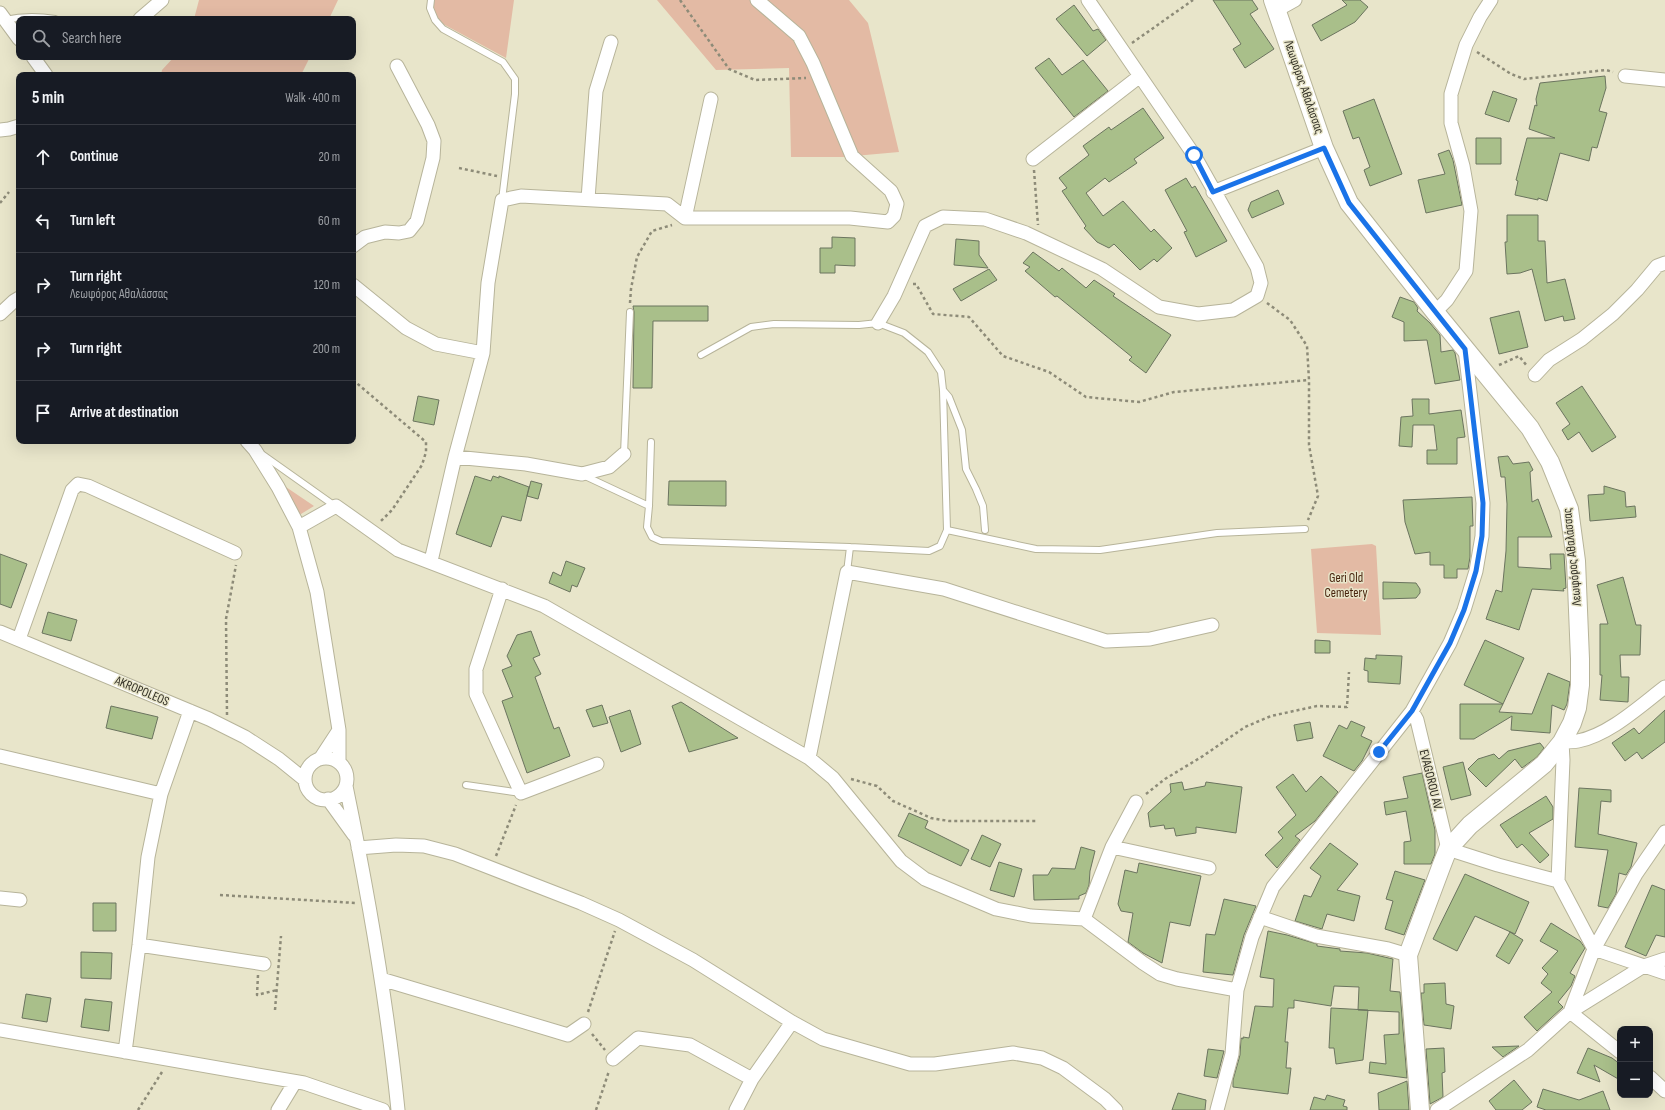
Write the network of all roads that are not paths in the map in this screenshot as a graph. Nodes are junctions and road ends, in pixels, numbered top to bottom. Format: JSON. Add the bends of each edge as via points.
{"nodes":[{"id":1,"x":162,"y":0,"type":"edge"},
{"id":2,"x":432,"y":0,"type":"edge"},
{"id":3,"x":756,"y":0,"type":"edge"},
{"id":4,"x":1088,"y":0,"type":"edge"},
{"id":5,"x":1295,"y":0,"type":"edge"},
{"id":6,"x":1490,"y":0,"type":"edge"},
{"id":7,"x":1275,"y":5,"type":"edge"},
{"id":8,"x":3,"y":16,"type":"edge"},
{"id":9,"x":16,"y":16,"type":"edge"},
{"id":10,"x":24,"y":16,"type":"edge"},
{"id":11,"x":38,"y":16,"type":"edge"},
{"id":12,"x":143,"y":16,"type":"edge"},
{"id":13,"x":16,"y":35,"type":"edge"},
{"id":14,"x":611,"y":42,"type":"dead end"},
{"id":15,"x":35,"y":60,"type":"edge"},
{"id":16,"x":396,"y":66,"type":"dead end"},
{"id":17,"x":44,"y":72,"type":"edge"},
{"id":18,"x":1140,"y":76,"type":"junction"},
{"id":19,"x":1626,"y":76,"type":"road end"},
{"id":20,"x":1665,"y":80,"type":"edge"},
{"id":21,"x":711,"y":99,"type":"dead end"},
{"id":22,"x":16,"y":127,"type":"edge"},
{"id":23,"x":0,"y":130,"type":"edge"},
{"id":24,"x":1324,"y":148,"type":"junction"},
{"id":25,"x":1033,"y":159,"type":"road end"},
{"id":26,"x":1213,"y":192,"type":"junction"},
{"id":27,"x":588,"y":199,"type":"junction"},
{"id":28,"x":502,"y":200,"type":"junction"},
{"id":29,"x":685,"y":218,"type":"junction"},
{"id":30,"x":356,"y":244,"type":"edge"},
{"id":31,"x":1665,"y":263,"type":"edge"},
{"id":32,"x":356,"y":287,"type":"edge"},
{"id":33,"x":16,"y":300,"type":"edge"},
{"id":34,"x":630,"y":312,"type":"road end"},
{"id":35,"x":1435,"y":312,"type":"junction"},
{"id":36,"x":0,"y":314,"type":"edge"},
{"id":37,"x":878,"y":323,"type":"junction"},
{"id":38,"x":1465,"y":349,"type":"junction"},
{"id":39,"x":483,"y":354,"type":"junction"},
{"id":40,"x":702,"y":355,"type":"dead end"},
{"id":41,"x":1535,"y":375,"type":"road end"},
{"id":42,"x":942,"y":390,"type":"junction"},
{"id":43,"x":651,"y":442,"type":"dead end"},
{"id":44,"x":251,"y":445,"type":"edge"},
{"id":45,"x":624,"y":454,"type":"joint"},
{"id":46,"x":455,"y":457,"type":"junction"},
{"id":47,"x":582,"y":474,"type":"junction"},
{"id":48,"x":336,"y":506,"type":"junction"},
{"id":49,"x":649,"y":506,"type":"junction"},
{"id":50,"x":299,"y":527,"type":"junction"},
{"id":51,"x":1304,"y":529,"type":"road end"},
{"id":52,"x":947,"y":530,"type":"junction"},
{"id":53,"x":985,"y":530,"type":"dead end"},
{"id":54,"x":850,"y":546,"type":"junction"},
{"id":55,"x":235,"y":553,"type":"road end"},
{"id":56,"x":431,"y":562,"type":"junction"},
{"id":57,"x":848,"y":572,"type":"junction"},
{"id":58,"x":502,"y":589,"type":"junction"},
{"id":59,"x":1212,"y":625,"type":"dead end"},
{"id":60,"x":0,"y":632,"type":"edge"},
{"id":61,"x":19,"y":639,"type":"junction"},
{"id":62,"x":1665,"y":687,"type":"edge"},
{"id":63,"x":190,"y":711,"type":"junction"},
{"id":64,"x":1412,"y":711,"type":"junction"},
{"id":65,"x":339,"y":730,"type":"junction"},
{"id":66,"x":1562,"y":742,"type":"junction"},
{"id":67,"x":0,"y":756,"type":"edge"},
{"id":68,"x":809,"y":758,"type":"junction"},
{"id":69,"x":279,"y":759,"type":"junction"},
{"id":70,"x":320,"y":759,"type":"junction"},
{"id":71,"x":339,"y":762,"type":"junction"},
{"id":72,"x":597,"y":764,"type":"dead end"},
{"id":73,"x":309,"y":766,"type":"junction"},
{"id":74,"x":305,"y":780,"type":"junction"},
{"id":75,"x":466,"y":785,"type":"dead end"},
{"id":76,"x":346,"y":786,"type":"junction"},
{"id":77,"x":521,"y":793,"type":"junction"},
{"id":78,"x":161,"y":794,"type":"junction"},
{"id":79,"x":328,"y":799,"type":"junction"},
{"id":80,"x":1136,"y":802,"type":"road end"},
{"id":81,"x":1665,"y":832,"type":"edge"},
{"id":82,"x":358,"y":844,"type":"junction"},
{"id":83,"x":1112,"y":847,"type":"junction"},
{"id":84,"x":1448,"y":849,"type":"junction"},
{"id":85,"x":1208,"y":868,"type":"dead end"},
{"id":86,"x":1558,"y":881,"type":"junction"},
{"id":87,"x":0,"y":898,"type":"edge"},
{"id":88,"x":20,"y":900,"type":"dead end"},
{"id":89,"x":1260,"y":917,"type":"junction"},
{"id":90,"x":1084,"y":919,"type":"junction"},
{"id":91,"x":139,"y":945,"type":"junction"},
{"id":92,"x":1594,"y":949,"type":"junction"},
{"id":93,"x":1408,"y":955,"type":"junction"},
{"id":94,"x":1665,"y":959,"type":"edge"},
{"id":95,"x":261,"y":964,"type":"road end"},
{"id":96,"x":1644,"y":966,"type":"junction"},
{"id":97,"x":1665,"y":973,"type":"edge"},
{"id":98,"x":381,"y":979,"type":"junction"},
{"id":99,"x":1237,"y":990,"type":"junction"},
{"id":100,"x":1570,"y":1012,"type":"junction"},
{"id":101,"x":792,"y":1022,"type":"junction"},
{"id":102,"x":584,"y":1024,"type":"road end"},
{"id":103,"x":0,"y":1030,"type":"edge"},
{"id":104,"x":1617,"y":1050,"type":"edge"},
{"id":105,"x":125,"y":1052,"type":"junction"},
{"id":106,"x":613,"y":1059,"type":"road end"},
{"id":107,"x":752,"y":1079,"type":"junction"},
{"id":108,"x":1653,"y":1080,"type":"edge"},
{"id":109,"x":295,"y":1082,"type":"junction"},
{"id":110,"x":1665,"y":1091,"type":"edge"},
{"id":111,"x":278,"y":1110,"type":"edge"},
{"id":112,"x":383,"y":1110,"type":"edge"},
{"id":113,"x":398,"y":1110,"type":"edge"},
{"id":114,"x":736,"y":1110,"type":"edge"},
{"id":115,"x":1116,"y":1110,"type":"edge"},
{"id":116,"x":1216,"y":1110,"type":"edge"},
{"id":117,"x":1420,"y":1110,"type":"edge"},
{"id":118,"x":1437,"y":1110,"type":"edge"}],
"edges":[{"from":1,"to":12,"type":"street"},
{"from":2,"to":28,"type":"lane","via":[[432,14],[443,29],[503,62],[515,79]]},
{"from":3,"to":29,"type":"street","via":[[799,36],[820,78],[852,156],[891,191],[897,204],[894,216],[888,222],[850,218]]},
{"from":4,"to":18,"type":"street"},
{"from":5,"to":7,"type":"street"},
{"from":6,"to":35,"type":"street","via":[[1466,45],[1451,94],[1451,123],[1463,166],[1471,211],[1466,271],[1447,300]]},
{"from":7,"to":24,"type":"main road","name":"Λεωφόρος Αθαλάσσας"},
{"from":8,"to":9,"type":"lane"},
{"from":8,"to":13,"type":"street"},
{"from":10,"to":11,"type":"lane"},
{"from":14,"to":27,"type":"street","via":[[596,91]]},
{"from":15,"to":17,"type":"street"},
{"from":16,"to":30,"type":"street","via":[[428,125],[434,141],[433,158],[417,221],[409,231],[385,232],[365,237]]},
{"from":18,"to":25,"type":"street"},
{"from":18,"to":26,"type":"street","via":[[1194,155]]},
{"from":19,"to":20,"type":"street"},
{"from":21,"to":29,"type":"street"},
{"from":22,"to":23,"type":"street"},
{"from":24,"to":26,"type":"street"},
{"from":24,"to":35,"type":"main road","name":"Λεωφόρος Αθαλάσσας","via":[[1349,203]]},
{"from":26,"to":37,"type":"street","via":[[1256,268],[1261,283],[1257,296],[1233,310],[1198,314],[1159,307],[1102,269],[1039,239],[985,219],[942,218],[925,226],[894,296]]},
{"from":27,"to":28,"type":"street","via":[[521,196]]},
{"from":27,"to":29,"type":"street","via":[[666,204]]},
{"from":28,"to":39,"type":"street","via":[[488,283]]},
{"from":31,"to":41,"type":"street","via":[[1657,266],[1613,314],[1582,339],[1549,360]]},
{"from":32,"to":39,"type":"street","via":[[406,328],[436,344]]},
{"from":33,"to":36,"type":"street"},
{"from":34,"to":45,"type":"lane"},
{"from":35,"to":38,"type":"main road","name":"Λεωφόρος Αθαλάσσας"},
{"from":37,"to":40,"type":"lane","via":[[774,324],[751,327]]},
{"from":37,"to":42,"type":"lane","via":[[904,333],[928,352],[941,372]]},
{"from":38,"to":64,"type":"street","via":[[1483,503],[1482,536],[1476,571],[1464,610],[1450,643]]},
{"from":38,"to":66,"type":"main road","name":"Λεωφόρος Αθαλάσσας","via":[[1530,428],[1550,462],[1569,509],[1576,562],[1580,685],[1577,708]]},
{"from":39,"to":46,"type":"street"},
{"from":42,"to":52,"type":"lane"},
{"from":42,"to":53,"type":"lane","via":[[949,397],[962,430],[966,469],[983,506]]},
{"from":43,"to":49,"type":"lane"},
{"from":44,"to":48,"type":"lane"},
{"from":44,"to":50,"type":"street","via":[[278,487]]},
{"from":45,"to":47,"type":"street","via":[[610,467]]},
{"from":46,"to":47,"type":"street","via":[[526,464]]},
{"from":46,"to":56,"type":"street"},
{"from":47,"to":49,"type":"lane"},
{"from":48,"to":50,"type":"street"},
{"from":48,"to":56,"type":"street","via":[[398,550]]},
{"from":49,"to":54,"type":"lane","via":[[647,527],[652,537],[661,541]]},
{"from":50,"to":65,"type":"street","via":[[317,592]]},
{"from":51,"to":52,"type":"lane","via":[[1217,533],[1100,550],[1036,549]]},
{"from":52,"to":54,"type":"lane","via":[[940,546],[928,551]]},
{"from":54,"to":57,"type":"lane"},
{"from":55,"to":61,"type":"street","via":[[88,486],[78,484],[72,490]]},
{"from":56,"to":58,"type":"street"},
{"from":57,"to":59,"type":"street","via":[[944,589],[1106,641],[1150,639]]},
{"from":57,"to":68,"type":"street"},
{"from":58,"to":68,"type":"street","via":[[544,606]]},
{"from":58,"to":77,"type":"street","via":[[476,669],[476,694]]},
{"from":60,"to":61,"type":"street","name":"AKROPOLEOS"},
{"from":61,"to":63,"type":"street","name":"AKROPOLEOS"},
{"from":62,"to":66,"type":"street","via":[[1624,719],[1600,733],[1578,741]]},
{"from":63,"to":69,"type":"street","name":"AKROPOLEOS","via":[[227,728]]},
{"from":63,"to":78,"type":"street"},
{"from":64,"to":84,"type":"street","name":"EVAGOROU AV.","via":[[1417,720]]},
{"from":64,"to":89,"type":"street","via":[[1273,887]]},
{"from":65,"to":70,"type":"street"},
{"from":65,"to":71,"type":"street"},
{"from":66,"to":84,"type":"main road","name":"Λεωφόρος Αθαλάσσας","via":[[1544,764],[1475,820]]},
{"from":66,"to":86,"type":"street"},
{"from":67,"to":78,"type":"street"},
{"from":68,"to":90,"type":"street","via":[[833,778],[901,861],[925,879],[996,909],[1031,916]]},
{"from":69,"to":73,"type":"street"},
{"from":69,"to":74,"type":"street"},
{"from":70,"to":71,"type":"street","via":[[327,758]]},
{"from":70,"to":73,"type":"street"},
{"from":71,"to":76,"type":"street","via":[[347,773]]},
{"from":72,"to":77,"type":"street"},
{"from":73,"to":74,"type":"street"},
{"from":74,"to":79,"type":"street","via":[[311,793],[316,797]]},
{"from":75,"to":77,"type":"lane"},
{"from":76,"to":79,"type":"street","via":[[337,797]]},
{"from":76,"to":82,"type":"street"},
{"from":78,"to":91,"type":"street","via":[[148,857]]},
{"from":79,"to":82,"type":"street"},
{"from":80,"to":83,"type":"street"},
{"from":81,"to":92,"type":"street","via":[[1636,874]]},
{"from":82,"to":98,"type":"street"},
{"from":82,"to":101,"type":"street","via":[[424,846],[456,854],[581,903],[619,920],[693,960]]},
{"from":83,"to":85,"type":"street"},
{"from":83,"to":90,"type":"street"},
{"from":84,"to":86,"type":"street"},
{"from":84,"to":93,"type":"main road"},
{"from":86,"to":92,"type":"street"},
{"from":87,"to":88,"type":"street"},
{"from":89,"to":93,"type":"street","via":[[1316,936]]},
{"from":89,"to":99,"type":"street"},
{"from":90,"to":99,"type":"street","via":[[1160,974]]},
{"from":91,"to":95,"type":"street"},
{"from":91,"to":105,"type":"street"},
{"from":92,"to":96,"type":"street"},
{"from":92,"to":100,"type":"street"},
{"from":93,"to":117,"type":"main road"},
{"from":94,"to":96,"type":"street"},
{"from":96,"to":97,"type":"street"},
{"from":96,"to":100,"type":"street"},
{"from":98,"to":102,"type":"street","via":[[568,1036]]},
{"from":98,"to":113,"type":"street"},
{"from":99,"to":116,"type":"street","via":[[1232,1054]]},
{"from":100,"to":104,"type":"street"},
{"from":100,"to":118,"type":"street","via":[[1528,1050]]},
{"from":101,"to":107,"type":"street"},
{"from":101,"to":115,"type":"street","via":[[823,1039],[910,1064],[935,1064],[1013,1053],[1042,1058],[1063,1068]]},
{"from":103,"to":105,"type":"street"},
{"from":105,"to":109,"type":"street"},
{"from":106,"to":107,"type":"street","via":[[638,1038],[690,1045]]},
{"from":107,"to":114,"type":"street"},
{"from":108,"to":110,"type":"street"},
{"from":109,"to":111,"type":"street"},
{"from":109,"to":112,"type":"street"}]}
